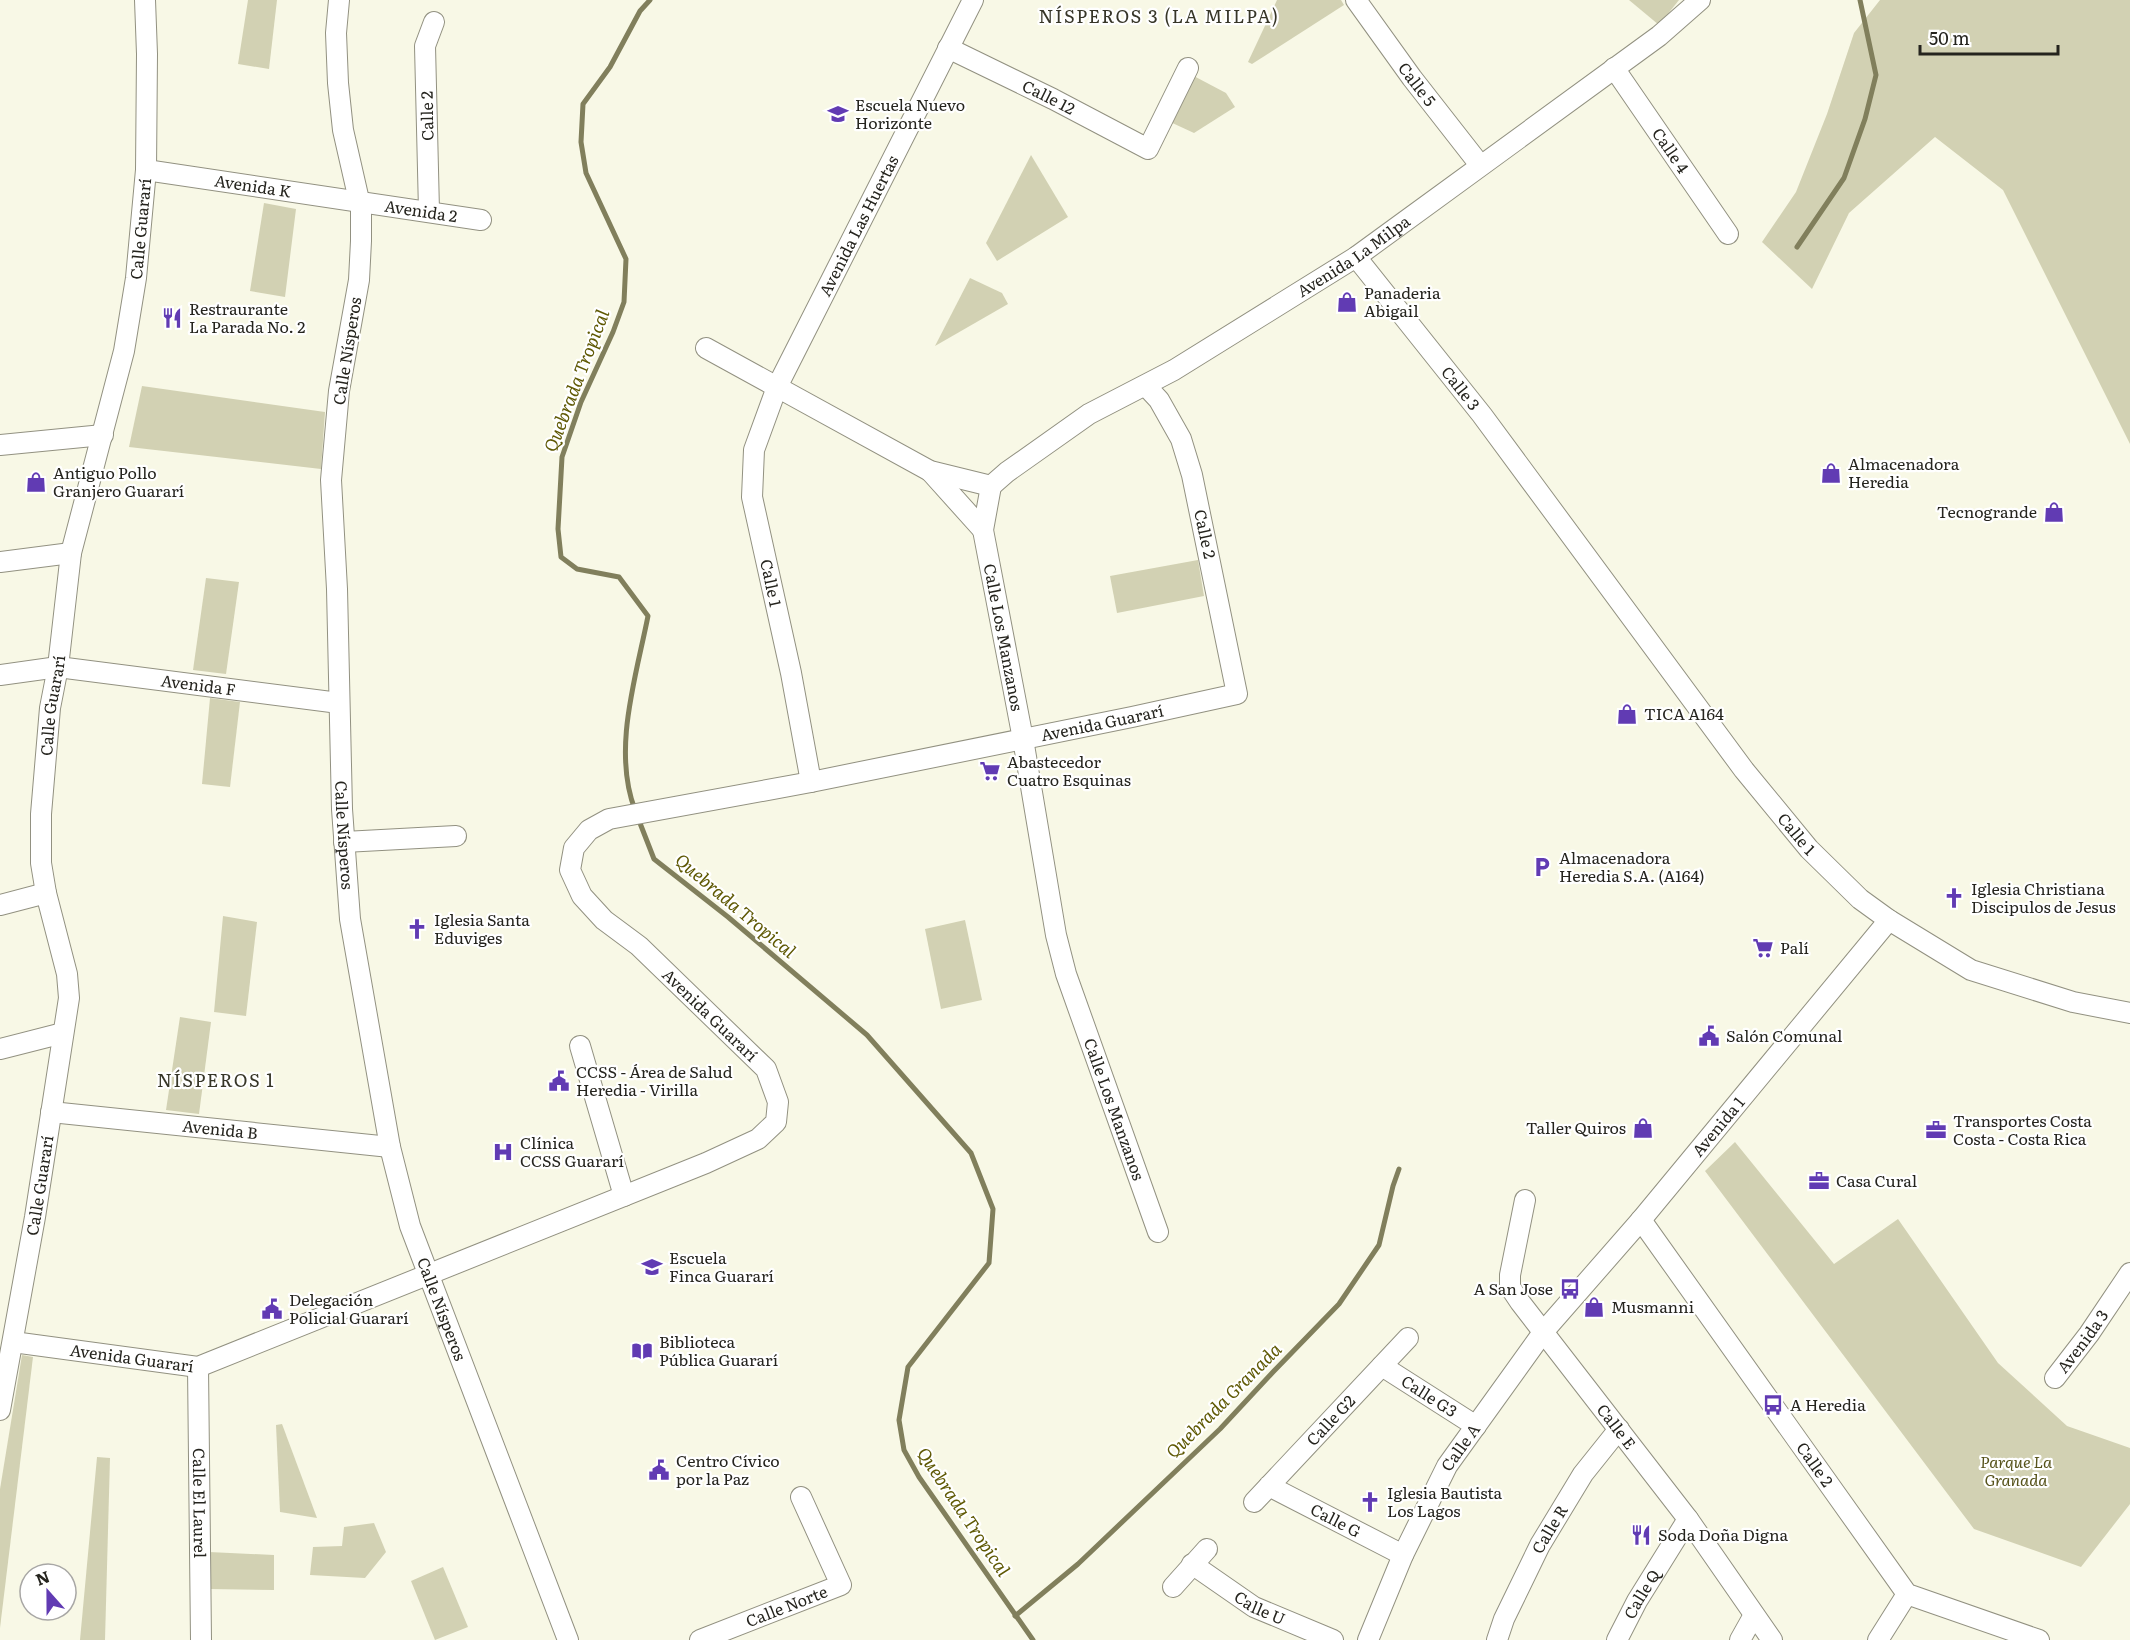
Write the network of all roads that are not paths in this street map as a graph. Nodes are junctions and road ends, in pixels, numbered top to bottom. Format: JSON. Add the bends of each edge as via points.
{"nodes":[{"id":1,"x":145,"y":0,"type":"edge"},
{"id":2,"x":339,"y":0,"type":"edge"},
{"id":3,"x":973,"y":0,"type":"edge"},
{"id":4,"x":1356,"y":0,"type":"edge"},
{"id":5,"x":1700,"y":0,"type":"edge"},
{"id":6,"x":435,"y":22,"type":"dead end"},
{"id":7,"x":948,"y":48,"type":"junction"},
{"id":8,"x":1188,"y":68,"type":"dead end"},
{"id":9,"x":1614,"y":68,"type":"junction"},
{"id":10,"x":1480,"y":165,"type":"junction"},
{"id":11,"x":146,"y":170,"type":"junction"},
{"id":12,"x":359,"y":201,"type":"junction"},
{"id":13,"x":429,"y":211,"type":"junction"},
{"id":14,"x":481,"y":220,"type":"dead end"},
{"id":15,"x":1728,"y":234,"type":"dead end"},
{"id":16,"x":1356,"y":257,"type":"junction"},
{"id":17,"x":706,"y":348,"type":"dead end"},
{"id":18,"x":1146,"y":386,"type":"junction"},
{"id":19,"x":777,"y":387,"type":"junction"},
{"id":20,"x":103,"y":435,"type":"junction"},
{"id":21,"x":0,"y":445,"type":"edge"},
{"id":22,"x":930,"y":471,"type":"junction"},
{"id":23,"x":991,"y":486,"type":"junction"},
{"id":24,"x":1561,"y":524,"type":"joint"},
{"id":25,"x":983,"y":530,"type":"junction"},
{"id":26,"x":71,"y":553,"type":"junction"},
{"id":27,"x":0,"y":562,"type":"edge"},
{"id":28,"x":58,"y":667,"type":"junction"},
{"id":29,"x":0,"y":675,"type":"edge"},
{"id":30,"x":1237,"y":694,"type":"joint"},
{"id":31,"x":339,"y":703,"type":"junction"},
{"id":32,"x":1023,"y":739,"type":"junction"},
{"id":33,"x":811,"y":782,"type":"junction"},
{"id":34,"x":456,"y":836,"type":"dead end"},
{"id":35,"x":344,"y":842,"type":"junction"},
{"id":36,"x":46,"y":893,"type":"junction"},
{"id":37,"x":0,"y":905,"type":"edge"},
{"id":38,"x":1889,"y":920,"type":"junction"},
{"id":39,"x":2130,"y":1013,"type":"edge"},
{"id":40,"x":63,"y":1033,"type":"junction"},
{"id":41,"x":580,"y":1046,"type":"dead end"},
{"id":42,"x":0,"y":1049,"type":"edge"},
{"id":43,"x":51,"y":1112,"type":"junction"},
{"id":44,"x":390,"y":1147,"type":"junction"},
{"id":45,"x":624,"y":1196,"type":"junction"},
{"id":46,"x":1525,"y":1200,"type":"dead end"},
{"id":47,"x":1641,"y":1220,"type":"junction"},
{"id":48,"x":1158,"y":1232,"type":"dead end"},
{"id":49,"x":2130,"y":1273,"type":"edge"},
{"id":50,"x":429,"y":1274,"type":"junction"},
{"id":51,"x":1544,"y":1331,"type":"junction"},
{"id":52,"x":1408,"y":1338,"type":"dead end"},
{"id":53,"x":13,"y":1342,"type":"junction"},
{"id":54,"x":1382,"y":1366,"type":"junction"},
{"id":55,"x":198,"y":1367,"type":"junction"},
{"id":56,"x":2055,"y":1378,"type":"dead end"},
{"id":57,"x":0,"y":1410,"type":"edge"},
{"id":58,"x":1476,"y":1426,"type":"junction"},
{"id":59,"x":1619,"y":1429,"type":"junction"},
{"id":60,"x":1269,"y":1486,"type":"junction"},
{"id":61,"x":801,"y":1497,"type":"dead end"},
{"id":62,"x":1254,"y":1502,"type":"dead end"},
{"id":63,"x":1688,"y":1519,"type":"junction"},
{"id":64,"x":1207,"y":1548,"type":"dead end"},
{"id":65,"x":1403,"y":1556,"type":"junction"},
{"id":66,"x":1192,"y":1564,"type":"junction"},
{"id":67,"x":1173,"y":1587,"type":"dead end"},
{"id":68,"x":1907,"y":1594,"type":"junction"},
{"id":69,"x":1754,"y":1615,"type":"junction"},
{"id":70,"x":201,"y":1640,"type":"edge"},
{"id":71,"x":568,"y":1640,"type":"edge"},
{"id":72,"x":700,"y":1640,"type":"edge"},
{"id":73,"x":1333,"y":1640,"type":"edge"},
{"id":74,"x":1368,"y":1640,"type":"edge"},
{"id":75,"x":1497,"y":1640,"type":"edge"},
{"id":76,"x":1617,"y":1640,"type":"edge"},
{"id":77,"x":1740,"y":1640,"type":"edge"},
{"id":78,"x":1772,"y":1640,"type":"edge"},
{"id":79,"x":1878,"y":1640,"type":"edge"},
{"id":80,"x":2039,"y":1640,"type":"edge"}],
"edges":[{"from":1,"to":11,"type":"street","name":"Calle Guararí"},
{"from":2,"to":12,"type":"street","name":"Calle Nísperos","via":[[338,83],[343,130]]},
{"from":3,"to":7,"type":"street","name":"Avenida Las Huertas"},
{"from":4,"to":10,"type":"street","name":"Calle 5"},
{"from":5,"to":9,"type":"street","name":"Avenida La Milpa"},
{"from":6,"to":13,"type":"street","name":"Calle 2","via":[[425,46]]},
{"from":7,"to":8,"type":"street","name":"Calle 12","via":[[1148,149]]},
{"from":7,"to":19,"type":"street","name":"Avenida Las Huertas"},
{"from":9,"to":10,"type":"street","name":"Avenida La Milpa"},
{"from":9,"to":15,"type":"street","name":"Calle 4"},
{"from":10,"to":16,"type":"street","name":"Avenida La Milpa"},
{"from":11,"to":12,"type":"street","name":"Avenida K"},
{"from":11,"to":20,"type":"street","name":"Calle Guararí","via":[[131,309]]},
{"from":12,"to":13,"type":"street","name":"Avenida 2"},
{"from":12,"to":31,"type":"street","name":"Calle Nísperos","via":[[358,280],[339,391],[332,480]]},
{"from":13,"to":14,"type":"street","name":"Avenida 2"},
{"from":16,"to":18,"type":"street","name":"Avenida La Milpa"},
{"from":16,"to":24,"type":"street","name":"Calle 3","via":[[1482,415]]},
{"from":17,"to":19,"type":"street"},
{"from":18,"to":23,"type":"street","name":"Avenida La Milpa","via":[[1089,414]]},
{"from":18,"to":30,"type":"street","name":"Calle 2","via":[[1181,439],[1192,475]]},
{"from":19,"to":22,"type":"street"},
{"from":19,"to":33,"type":"street","name":"Calle 1","via":[[754,450],[752,497]]},
{"from":20,"to":21,"type":"street"},
{"from":20,"to":26,"type":"street","name":"Calle Guararí"},
{"from":22,"to":23,"type":"street"},
{"from":22,"to":25,"type":"street"},
{"from":23,"to":25,"type":"street","name":"Calle Los Manzanos"},
{"from":24,"to":38,"type":"street","name":"Calle 1","via":[[1744,770],[1800,838],[1860,899]]},
{"from":25,"to":32,"type":"street","name":"Calle Los Manzanos"},
{"from":26,"to":27,"type":"street"},
{"from":26,"to":28,"type":"street","name":"Calle Guararí"},
{"from":28,"to":29,"type":"street","name":"Avenida F"},
{"from":28,"to":31,"type":"street","name":"Avenida F"},
{"from":28,"to":36,"type":"street","name":"Calle Guararí","via":[[41,814],[41,863]]},
{"from":30,"to":32,"type":"street","name":"Avenida Guararí"},
{"from":31,"to":35,"type":"street","name":"Calle Nísperos"},
{"from":32,"to":33,"type":"street","name":"Avenida Guararí"},
{"from":32,"to":48,"type":"street","name":"Calle Los Manzanos","via":[[1066,974]]},
{"from":33,"to":45,"type":"street","name":"Avenida Guararí","via":[[609,819],[589,830],[574,848],[570,870],[582,896],[766,1069],[778,1102],[776,1122],[758,1139]]},
{"from":34,"to":35,"type":"street"},
{"from":35,"to":44,"type":"street","name":"Calle Nísperos","via":[[350,919]]},
{"from":36,"to":37,"type":"street"},
{"from":36,"to":40,"type":"street","name":"Calle Guararí","via":[[68,974],[69,998]]},
{"from":38,"to":39,"type":"street","name":"Calle 1","via":[[1971,970],[2073,1002]]},
{"from":38,"to":47,"type":"street","name":"Avenida 1"},
{"from":40,"to":42,"type":"street"},
{"from":40,"to":43,"type":"street","name":"Calle Guararí"},
{"from":41,"to":45,"type":"street"},
{"from":43,"to":44,"type":"street","name":"Avenida B"},
{"from":43,"to":53,"type":"street","name":"Calle Guararí"},
{"from":44,"to":50,"type":"street","name":"Calle Nísperos","via":[[410,1226]]},
{"from":45,"to":50,"type":"street","name":"Avenida Guararí"},
{"from":46,"to":51,"type":"street","name":"Calle E","via":[[1510,1287]]},
{"from":47,"to":51,"type":"street","name":"Avenida 1"},
{"from":47,"to":68,"type":"street","name":"Calle 2"},
{"from":49,"to":56,"type":"street","name":"Avenida 3"},
{"from":50,"to":55,"type":"street","name":"Avenida Guararí"},
{"from":50,"to":71,"type":"street","name":"Calle Nísperos"},
{"from":51,"to":58,"type":"street","name":"Calle A"},
{"from":51,"to":59,"type":"street","name":"Calle E"},
{"from":52,"to":54,"type":"street","name":"Calle G2"},
{"from":53,"to":55,"type":"street","name":"Avenida Guararí"},
{"from":53,"to":57,"type":"street","name":"Calle Guararí"},
{"from":54,"to":58,"type":"street","name":"Calle G3"},
{"from":54,"to":60,"type":"street","name":"Calle G2"},
{"from":55,"to":70,"type":"street","name":"Calle El Laurel"},
{"from":58,"to":65,"type":"street","name":"Calle A","via":[[1447,1466]]},
{"from":59,"to":63,"type":"street","name":"Calle E"},
{"from":59,"to":75,"type":"street","name":"Calle R","via":[[1583,1474],[1540,1545],[1503,1619]]},
{"from":60,"to":62,"type":"street","name":"Calle G2"},
{"from":60,"to":65,"type":"street","name":"Calle G"},
{"from":61,"to":72,"type":"street","name":"Calle Norte","via":[[841,1585]]},
{"from":63,"to":69,"type":"street","name":"Calle E"},
{"from":63,"to":76,"type":"street","name":"Calle Q"},
{"from":64,"to":66,"type":"street"},
{"from":65,"to":74,"type":"street","name":"Calle A"},
{"from":66,"to":67,"type":"street"},
{"from":66,"to":73,"type":"street","name":"Calle U","via":[[1254,1607]]},
{"from":68,"to":79,"type":"street"},
{"from":68,"to":80,"type":"street"},
{"from":69,"to":77,"type":"street"},
{"from":69,"to":78,"type":"street","name":"Calle E"}]}
